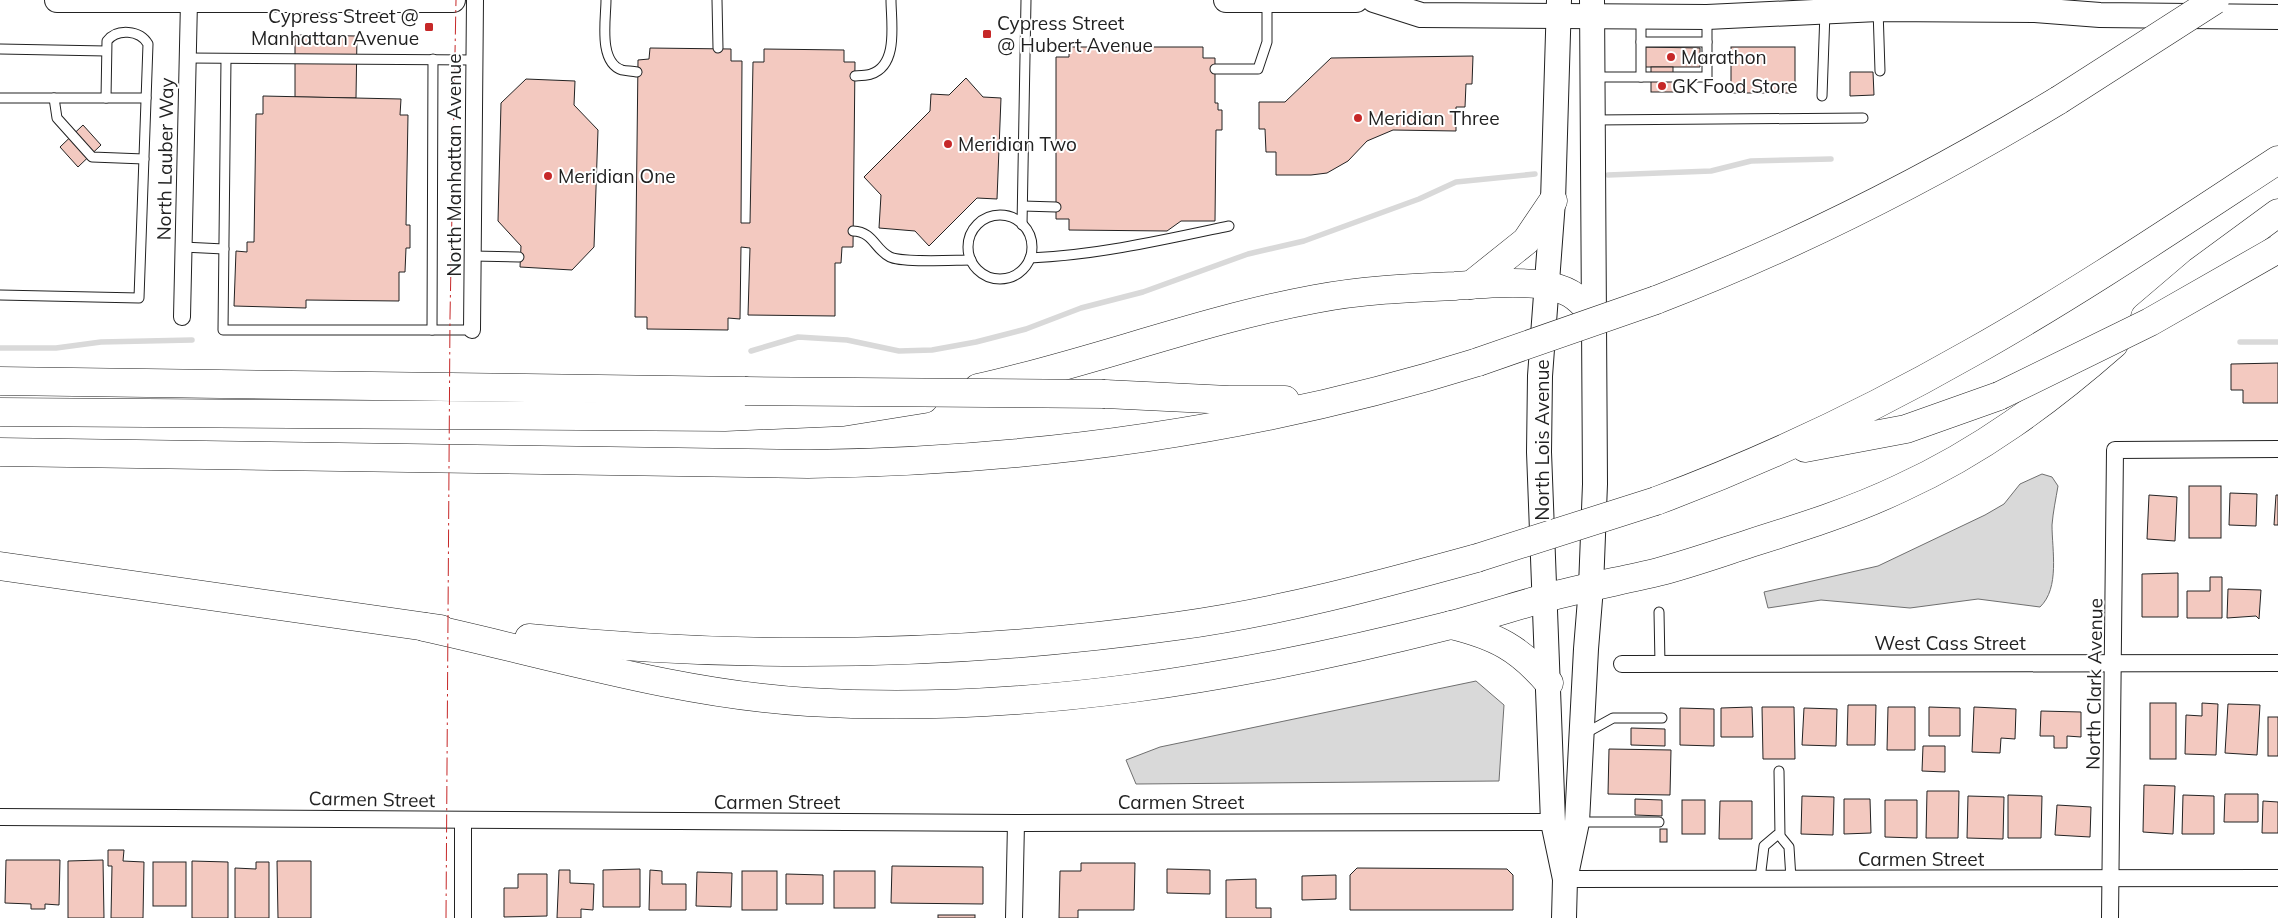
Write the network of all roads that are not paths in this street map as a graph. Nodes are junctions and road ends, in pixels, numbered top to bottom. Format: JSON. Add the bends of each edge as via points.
{"nodes":[{"id":1,"x":57,"y":0,"type":"edge"},
{"id":2,"x":454,"y":0,"type":"edge"},
{"id":3,"x":475,"y":0,"type":"edge"},
{"id":4,"x":606,"y":0,"type":"edge"},
{"id":5,"x":717,"y":0,"type":"edge"},
{"id":6,"x":892,"y":0,"type":"edge"},
{"id":7,"x":1026,"y":0,"type":"edge"},
{"id":8,"x":1226,"y":0,"type":"edge"},
{"id":9,"x":1267,"y":0,"type":"edge"},
{"id":10,"x":1356,"y":0,"type":"edge"},
{"id":11,"x":1374,"y":0,"type":"edge"},
{"id":12,"x":2214,"y":0,"type":"edge"},
{"id":13,"x":190,"y":1,"type":"edge"},
{"id":14,"x":1559,"y":7,"type":"edge"},
{"id":15,"x":1592,"y":7,"type":"edge"},
{"id":16,"x":1878,"y":9,"type":"junction"},
{"id":17,"x":1825,"y":10,"type":"junction"},
{"id":18,"x":1641,"y":16,"type":"junction"},
{"id":19,"x":1707,"y":17,"type":"junction"},
{"id":20,"x":2278,"y":17,"type":"edge"},
{"id":21,"x":1641,"y":42,"type":"junction"},
{"id":22,"x":1707,"y":42,"type":"junction"},
{"id":23,"x":718,"y":48,"type":"dead end"},
{"id":24,"x":0,"y":49,"type":"edge"},
{"id":25,"x":106,"y":51,"type":"junction"},
{"id":26,"x":188,"y":58,"type":"junction"},
{"id":27,"x":226,"y":59,"type":"junction"},
{"id":28,"x":433,"y":59,"type":"junction"},
{"id":29,"x":474,"y":60,"type":"junction"},
{"id":30,"x":1215,"y":69,"type":"dead end"},
{"id":31,"x":1880,"y":71,"type":"dead end"},
{"id":32,"x":637,"y":72,"type":"dead end"},
{"id":33,"x":855,"y":76,"type":"dead end"},
{"id":34,"x":1592,"y":77,"type":"junction"},
{"id":35,"x":1641,"y":77,"type":"junction"},
{"id":36,"x":1822,"y":96,"type":"dead end"},
{"id":37,"x":0,"y":98,"type":"edge"},
{"id":38,"x":54,"y":98,"type":"junction"},
{"id":39,"x":106,"y":98,"type":"junction"},
{"id":40,"x":146,"y":98,"type":"junction"},
{"id":41,"x":1864,"y":118,"type":"dead end"},
{"id":42,"x":1591,"y":120,"type":"junction"},
{"id":43,"x":144,"y":158,"type":"junction"},
{"id":44,"x":2278,"y":160,"type":"edge"},
{"id":45,"x":1553,"y":201,"type":"junction"},
{"id":46,"x":1023,"y":206,"type":"junction"},
{"id":47,"x":1056,"y":207,"type":"dead end"},
{"id":48,"x":2278,"y":213,"type":"edge"},
{"id":49,"x":1022,"y":224,"type":"junction"},
{"id":50,"x":1229,"y":226,"type":"dead end"},
{"id":51,"x":853,"y":232,"type":"dead end"},
{"id":52,"x":183,"y":247,"type":"junction"},
{"id":53,"x":224,"y":249,"type":"junction"},
{"id":54,"x":2278,"y":249,"type":"edge"},
{"id":55,"x":473,"y":256,"type":"junction"},
{"id":56,"x":519,"y":257,"type":"dead end"},
{"id":57,"x":1030,"y":258,"type":"junction"},
{"id":58,"x":971,"y":260,"type":"junction"},
{"id":59,"x":1472,"y":285,"type":"junction"},
{"id":60,"x":1546,"y":286,"type":"junction"},
{"id":61,"x":0,"y":295,"type":"edge"},
{"id":62,"x":182,"y":317,"type":"dead end"},
{"id":63,"x":1595,"y":318,"type":"junction"},
{"id":64,"x":432,"y":330,"type":"junction"},
{"id":65,"x":472,"y":330,"type":"joint"},
{"id":66,"x":0,"y":381,"type":"edge"},
{"id":67,"x":1364,"y":395,"type":"junction"},
{"id":68,"x":0,"y":412,"type":"edge"},
{"id":69,"x":2278,"y":449,"type":"edge"},
{"id":70,"x":0,"y":452,"type":"edge"},
{"id":71,"x":1718,"y":476,"type":"junction"},
{"id":72,"x":0,"y":566,"type":"edge"},
{"id":73,"x":1591,"y":587,"type":"junction"},
{"id":74,"x":1545,"y":598,"type":"junction"},
{"id":75,"x":1659,"y":612,"type":"dead end"},
{"id":76,"x":1451,"y":625,"type":"junction"},
{"id":77,"x":424,"y":627,"type":"junction"},
{"id":78,"x":2114,"y":663,"type":"junction"},
{"id":79,"x":2278,"y":663,"type":"edge"},
{"id":80,"x":1622,"y":664,"type":"dead end"},
{"id":81,"x":1660,"y":664,"type":"junction"},
{"id":82,"x":1549,"y":683,"type":"junction"},
{"id":83,"x":1662,"y":718,"type":"dead end"},
{"id":84,"x":1582,"y":735,"type":"junction"},
{"id":85,"x":1779,"y":771,"type":"dead end"},
{"id":86,"x":0,"y":817,"type":"edge"},
{"id":87,"x":463,"y":821,"type":"junction"},
{"id":88,"x":1553,"y":822,"type":"junction"},
{"id":89,"x":1577,"y":822,"type":"junction"},
{"id":90,"x":1659,"y":822,"type":"dead end"},
{"id":91,"x":1016,"y":823,"type":"junction"},
{"id":92,"x":1780,"y":836,"type":"junction"},
{"id":93,"x":2278,"y":878,"type":"edge"},
{"id":94,"x":1565,"y":879,"type":"junction"},
{"id":95,"x":1760,"y":879,"type":"junction"},
{"id":96,"x":1791,"y":879,"type":"junction"},
{"id":97,"x":2111,"y":879,"type":"junction"},
{"id":98,"x":463,"y":918,"type":"edge"},
{"id":99,"x":1014,"y":918,"type":"edge"},
{"id":100,"x":1564,"y":918,"type":"edge"},
{"id":101,"x":2110,"y":918,"type":"edge"}],
"edges":[{"from":1,"to":13,"type":"street"},
{"from":2,"to":13,"type":"street"},
{"from":3,"to":29,"type":"street","name":"North Manhattan Avenue"},
{"from":4,"to":32,"type":"lane","via":[[608,58],[620,70]]},
{"from":5,"to":23,"type":"lane"},
{"from":6,"to":33,"type":"lane","via":[[890,52],[886,63],[872,74]]},
{"from":7,"to":46,"type":"lane"},
{"from":8,"to":9,"type":"street"},
{"from":9,"to":10,"type":"street"},
{"from":9,"to":30,"type":"lane","via":[[1267,42],[1258,69]]},
{"from":11,"to":14,"type":"street","via":[[1421,15]]},
{"from":12,"to":67,"type":"highway","bridge":true,"via":[[1982,147],[1777,251],[1656,300],[1478,362]]},
{"from":13,"to":26,"type":"street","name":"North Lauber Way"},
{"from":14,"to":15,"type":"street"},
{"from":14,"to":45,"type":"street","name":"North Lois Avenue"},
{"from":15,"to":18,"type":"street"},
{"from":15,"to":34,"type":"street","name":"North Lois Avenue"},
{"from":16,"to":17,"type":"street"},
{"from":16,"to":20,"type":"street"},
{"from":16,"to":31,"type":"lane"},
{"from":17,"to":19,"type":"street"},
{"from":17,"to":36,"type":"lane"},
{"from":18,"to":19,"type":"street"},
{"from":18,"to":21,"type":"lane"},
{"from":19,"to":22,"type":"lane"},
{"from":21,"to":22,"type":"lane"},
{"from":21,"to":35,"type":"lane"},
{"from":22,"to":35,"type":"lane","via":[[1707,77]]},
{"from":24,"to":25,"type":"lane"},
{"from":25,"to":39,"type":"lane"},
{"from":25,"to":40,"type":"lane","via":[[111,35],[136,33],[144,37],[148,44]]},
{"from":26,"to":27,"type":"lane"},
{"from":26,"to":52,"type":"street","name":"North Lauber Way"},
{"from":27,"to":28,"type":"lane"},
{"from":27,"to":53,"type":"lane"},
{"from":28,"to":29,"type":"lane"},
{"from":28,"to":64,"type":"lane"},
{"from":29,"to":55,"type":"street","name":"North Manhattan Avenue"},
{"from":34,"to":35,"type":"lane"},
{"from":34,"to":42,"type":"street","name":"North Lois Avenue"},
{"from":37,"to":38,"type":"lane"},
{"from":38,"to":39,"type":"lane"},
{"from":38,"to":43,"type":"lane","via":[[57,118],[92,157]]},
{"from":39,"to":40,"type":"lane"},
{"from":40,"to":43,"type":"lane"},
{"from":41,"to":42,"type":"lane"},
{"from":42,"to":63,"type":"street","name":"North Lois Avenue"},
{"from":43,"to":61,"type":"lane","via":[[139,298]]},
{"from":44,"to":71,"type":"highway","via":[[1970,354],[1832,424]]},
{"from":45,"to":59,"type":"highway","via":[[1526,241]]},
{"from":45,"to":60,"type":"street","name":"North Lois Avenue"},
{"from":46,"to":47,"type":"lane"},
{"from":46,"to":49,"type":"lane"},
{"from":48,"to":73,"type":"highway","via":[[2199,271],[2034,410],[1938,470],[1834,517],[1661,571]]},
{"from":49,"to":57,"type":"lane","via":[[1030,235]]},
{"from":49,"to":58,"type":"lane","via":[[1007,216],[985,219],[970,235]]},
{"from":50,"to":57,"type":"lane","via":[[1127,248]]},
{"from":51,"to":58,"type":"lane","via":[[868,235],[891,258]]},
{"from":52,"to":53,"type":"lane"},
{"from":52,"to":62,"type":"street","name":"North Lauber Way"},
{"from":53,"to":64,"type":"lane","via":[[224,330]]},
{"from":54,"to":71,"type":"highway","bridge":true,"via":[[2150,322],[2000,396],[1906,429],[1798,450]]},
{"from":55,"to":56,"type":"lane"},
{"from":55,"to":65,"type":"street","name":"North Manhattan Avenue"},
{"from":57,"to":58,"type":"lane","via":[[1021,271],[1003,279],[982,274]]},
{"from":59,"to":60,"type":"highway"},
{"from":59,"to":68,"type":"highway","via":[[1316,298],[1212,323],[1004,382],[842,412],[725,417]]},
{"from":60,"to":63,"type":"highway","via":[[1575,296]]},
{"from":60,"to":74,"type":"street","name":"North Lois Avenue","via":[[1539,443]]},
{"from":63,"to":73,"type":"street","name":"North Lois Avenue"},
{"from":64,"to":65,"type":"lane"},
{"from":66,"to":67,"type":"highway","bridge":true,"via":[[1106,394],[1267,401]]},
{"from":67,"to":70,"type":"highway","via":[[1221,426],[1088,446],[1004,456],[866,463]]},
{"from":69,"to":78,"type":"street","name":"North Clark Avenue","via":[[2115,450]]},
{"from":71,"to":77,"type":"highway","bridge":true,"via":[[1656,501],[1477,558],[1386,583],[1179,626],[1062,640],[862,651],[713,650],[535,639]]},
{"from":72,"to":77,"type":"highway"},
{"from":73,"to":74,"type":"highway"},
{"from":73,"to":84,"type":"street","name":"North Lois Avenue"},
{"from":74,"to":76,"type":"highway"},
{"from":74,"to":82,"type":"street","name":"North Lois Avenue"},
{"from":75,"to":81,"type":"lane"},
{"from":76,"to":77,"type":"highway","via":[[1282,662],[1166,682],[1046,698],[954,705],[855,704],[756,697],[595,668]]},
{"from":76,"to":82,"type":"highway","via":[[1508,644]]},
{"from":78,"to":79,"type":"street","name":"West Cass Street"},
{"from":78,"to":81,"type":"street","name":"West Cass Street"},
{"from":78,"to":97,"type":"street","name":"North Clark Avenue"},
{"from":80,"to":81,"type":"street","name":"West Cass Street"},
{"from":82,"to":88,"type":"street","name":"North Lois Avenue"},
{"from":83,"to":84,"type":"lane","via":[[1613,718]]},
{"from":84,"to":89,"type":"street","name":"North Lois Avenue"},
{"from":85,"to":92,"type":"lane"},
{"from":86,"to":87,"type":"street","name":"Carmen Street","via":[[416,818]]},
{"from":87,"to":91,"type":"street","name":"Carmen Street"},
{"from":87,"to":98,"type":"street"},
{"from":88,"to":91,"type":"street","name":"Carmen Street"},
{"from":88,"to":94,"type":"street","name":"North Lois Avenue"},
{"from":89,"to":90,"type":"lane"},
{"from":89,"to":94,"type":"street","name":"North Lois Avenue"},
{"from":91,"to":99,"type":"street"},
{"from":92,"to":95,"type":"lane","via":[[1764,846]]},
{"from":92,"to":96,"type":"lane","via":[[1789,847]]},
{"from":93,"to":97,"type":"street","name":"Carmen Street"},
{"from":94,"to":95,"type":"street","name":"Carmen Street"},
{"from":94,"to":100,"type":"street","name":"North Lois Avenue"},
{"from":95,"to":96,"type":"street","name":"Carmen Street"},
{"from":96,"to":97,"type":"street","name":"Carmen Street"},
{"from":97,"to":101,"type":"street","name":"North Clark Avenue"}]}
